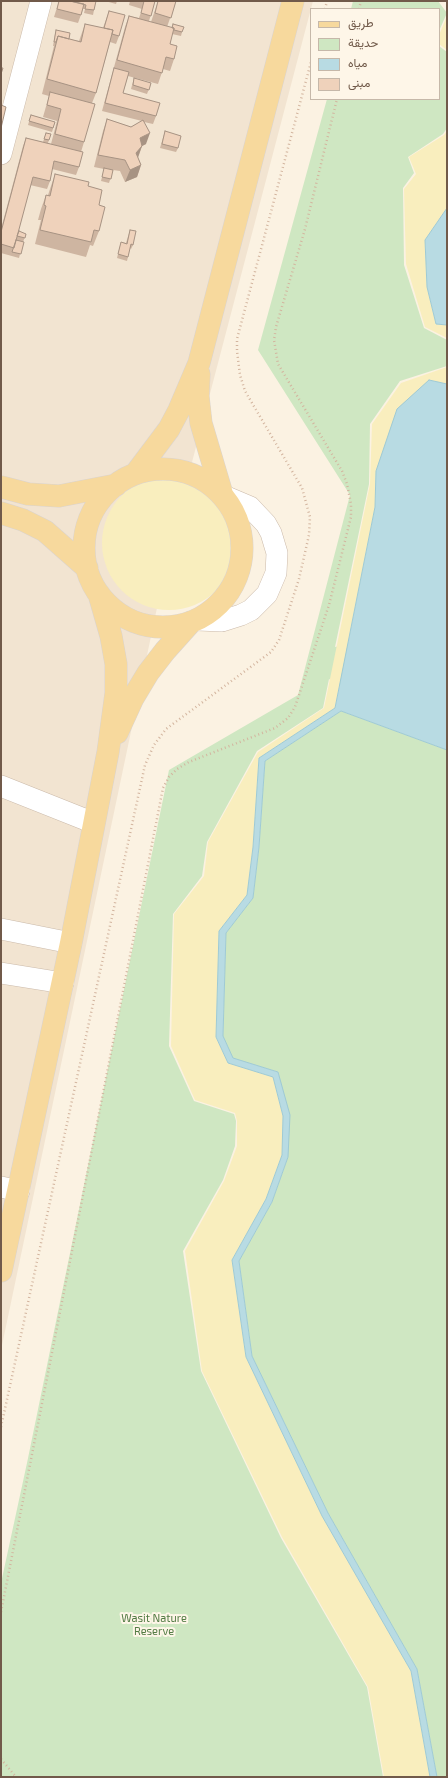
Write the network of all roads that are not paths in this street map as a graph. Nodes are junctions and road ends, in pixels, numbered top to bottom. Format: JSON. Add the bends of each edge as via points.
{"nodes":[{"id":1,"x":41,"y":1,"type":"edge"},
{"id":2,"x":293,"y":1,"type":"edge"},
{"id":3,"x":1,"y":154,"type":"edge"},
{"id":4,"x":199,"y":363,"type":"junction"},
{"id":5,"x":136,"y":473,"type":"junction"},
{"id":6,"x":116,"y":485,"type":"junction"},
{"id":7,"x":1,"y":487,"type":"edge"},
{"id":8,"x":223,"y":495,"type":"junction"},
{"id":9,"x":1,"y":513,"type":"edge"},
{"id":10,"x":88,"y":568,"type":"junction"},
{"id":11,"x":100,"y":594,"type":"junction"},
{"id":12,"x":194,"y":621,"type":"junction"},
{"id":13,"x":108,"y":752,"type":"junction"},
{"id":14,"x":1,"y":786,"type":"edge"},
{"id":15,"x":94,"y":823,"type":"junction"},
{"id":16,"x":1,"y":929,"type":"edge"},
{"id":17,"x":71,"y":943,"type":"junction"},
{"id":18,"x":1,"y":973,"type":"edge"},
{"id":19,"x":63,"y":983,"type":"junction"},
{"id":20,"x":10,"y":1189,"type":"edge"},
{"id":21,"x":1,"y":1271,"type":"edge"}],
"edges":[{"from":1,"to":3,"type":"street"},
{"from":2,"to":4,"type":"main road"},
{"from":4,"to":5,"type":"main road","via":[[169,429]]},
{"from":4,"to":8,"type":"main road","via":[[200,414]]},
{"from":5,"to":6,"type":"main road"},
{"from":5,"to":8,"type":"main road","via":[[172,469],[190,473],[206,481]]},
{"from":6,"to":7,"type":"main road","via":[[59,496],[28,494]]},
{"from":6,"to":10,"type":"main road","via":[[102,498],[93,513],[85,549]]},
{"from":8,"to":12,"type":"main road","via":[[239,525],[242,541],[238,572],[222,600]]},
{"from":8,"to":12,"type":"street","via":[[250,507],[266,524],[276,548],[276,573],[267,594],[250,610],[226,621]]},
{"from":9,"to":10,"type":"main road","via":[[45,531]]},
{"from":10,"to":11,"type":"main road"},
{"from":11,"to":12,"type":"main road","via":[[113,609],[131,620],[150,626],[171,627]]},
{"from":11,"to":13,"type":"main road","via":[[116,664],[116,693]]},
{"from":12,"to":13,"type":"main road","via":[[165,651],[144,679]]},
{"from":13,"to":15,"type":"main road"},
{"from":14,"to":15,"type":"street"},
{"from":15,"to":17,"type":"main road"},
{"from":16,"to":17,"type":"street"},
{"from":17,"to":19,"type":"main road"},
{"from":18,"to":19,"type":"street"},
{"from":19,"to":20,"type":"main road"},
{"from":20,"to":21,"type":"main road"}]}
